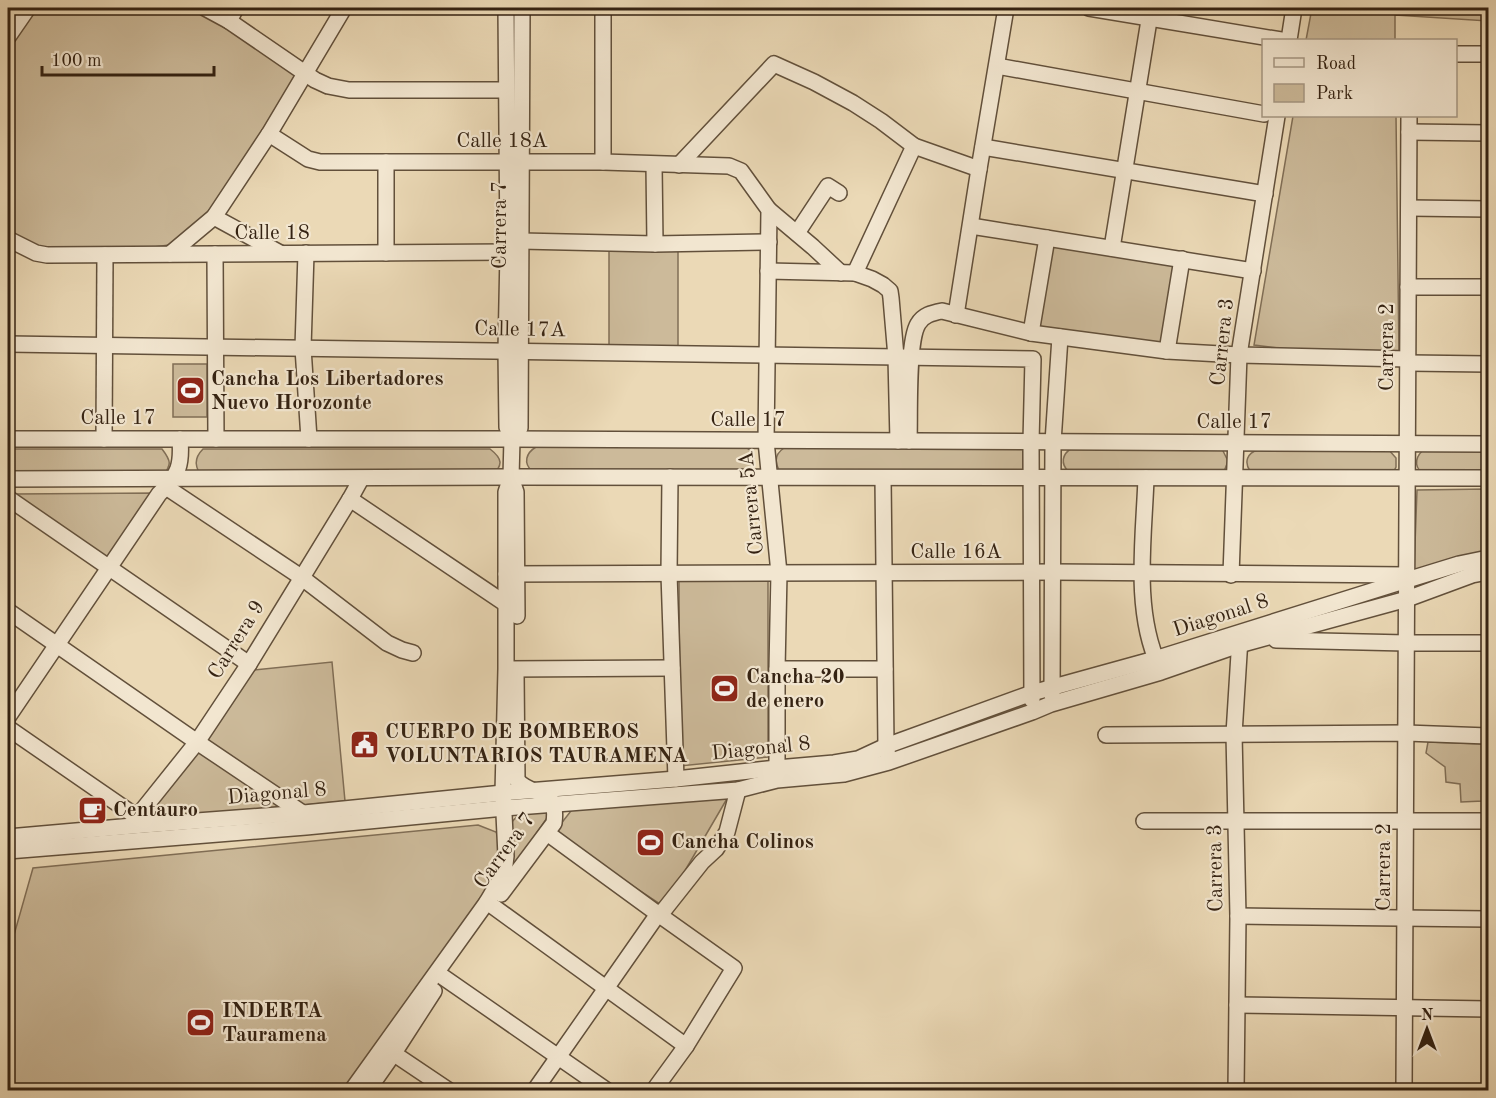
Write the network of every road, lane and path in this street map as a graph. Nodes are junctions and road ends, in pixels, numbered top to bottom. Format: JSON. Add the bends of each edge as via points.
{"nodes":[{"id":1,"x":28,"y":8,"type":"edge"},
{"id":2,"x":205,"y":8,"type":"edge"},
{"id":3,"x":344,"y":8,"type":"edge"},
{"id":4,"x":506,"y":8,"type":"edge"},
{"id":5,"x":522,"y":8,"type":"edge"},
{"id":6,"x":603,"y":8,"type":"edge"},
{"id":7,"x":1006,"y":8,"type":"edge"},
{"id":8,"x":1089,"y":8,"type":"edge"},
{"id":9,"x":1294,"y":8,"type":"edge"},
{"id":10,"x":1150,"y":13,"type":"edge"},
{"id":11,"x":233,"y":14,"type":"edge"},
{"id":12,"x":8,"y":37,"type":"edge"},
{"id":13,"x":1276,"y":39,"type":"edge"},
{"id":14,"x":1289,"y":39,"type":"edge"},
{"id":15,"x":1457,"y":54,"type":"edge"},
{"id":16,"x":1488,"y":54,"type":"edge"},
{"id":17,"x":997,"y":66,"type":"junction"},
{"id":18,"x":304,"y":74,"type":"junction"},
{"id":19,"x":507,"y":90,"type":"junction"},
{"id":20,"x":1137,"y":92,"type":"junction"},
{"id":21,"x":1262,"y":114,"type":"edge"},
{"id":22,"x":1272,"y":117,"type":"edge"},
{"id":23,"x":1409,"y":117,"type":"edge"},
{"id":24,"x":1409,"y":132,"type":"junction"},
{"id":25,"x":1488,"y":133,"type":"edge"},
{"id":26,"x":269,"y":134,"type":"junction"},
{"id":27,"x":914,"y":146,"type":"junction"},
{"id":28,"x":983,"y":147,"type":"junction"},
{"id":29,"x":386,"y":162,"type":"junction"},
{"id":30,"x":603,"y":162,"type":"junction"},
{"id":31,"x":515,"y":163,"type":"junction"},
{"id":32,"x":654,"y":165,"type":"junction"},
{"id":33,"x":679,"y":165,"type":"junction"},
{"id":34,"x":979,"y":169,"type":"junction"},
{"id":35,"x":1124,"y":171,"type":"junction"},
{"id":36,"x":839,"y":193,"type":"dead end"},
{"id":37,"x":1264,"y":194,"type":"junction"},
{"id":38,"x":1409,"y":208,"type":"junction"},
{"id":39,"x":1488,"y":209,"type":"edge"},
{"id":40,"x":769,"y":210,"type":"junction"},
{"id":41,"x":214,"y":218,"type":"junction"},
{"id":42,"x":971,"y":226,"type":"junction"},
{"id":43,"x":796,"y":233,"type":"junction"},
{"id":44,"x":1047,"y":238,"type":"junction"},
{"id":45,"x":8,"y":239,"type":"edge"},
{"id":46,"x":521,"y":241,"type":"junction"},
{"id":47,"x":769,"y":242,"type":"junction"},
{"id":48,"x":655,"y":244,"type":"junction"},
{"id":49,"x":1112,"y":248,"type":"junction"},
{"id":50,"x":508,"y":252,"type":"junction"},
{"id":51,"x":306,"y":253,"type":"junction"},
{"id":52,"x":386,"y":253,"type":"junction"},
{"id":53,"x":170,"y":254,"type":"junction"},
{"id":54,"x":215,"y":254,"type":"junction"},
{"id":55,"x":282,"y":254,"type":"junction"},
{"id":56,"x":105,"y":255,"type":"junction"},
{"id":57,"x":1182,"y":259,"type":"junction"},
{"id":58,"x":768,"y":271,"type":"junction"},
{"id":59,"x":1253,"y":271,"type":"junction"},
{"id":60,"x":848,"y":273,"type":"junction"},
{"id":61,"x":1408,"y":287,"type":"junction"},
{"id":62,"x":1488,"y":287,"type":"edge"},
{"id":63,"x":956,"y":315,"type":"junction"},
{"id":64,"x":1030,"y":333,"type":"junction"},
{"id":65,"x":1060,"y":337,"type":"junction"},
{"id":66,"x":8,"y":344,"type":"edge"},
{"id":67,"x":104,"y":345,"type":"junction"},
{"id":68,"x":216,"y":347,"type":"junction"},
{"id":69,"x":303,"y":348,"type":"junction"},
{"id":70,"x":513,"y":351,"type":"junction"},
{"id":71,"x":1167,"y":351,"type":"junction"},
{"id":72,"x":767,"y":355,"type":"junction"},
{"id":73,"x":1239,"y":355,"type":"junction"},
{"id":74,"x":904,"y":357,"type":"junction"},
{"id":75,"x":1408,"y":361,"type":"junction"},
{"id":76,"x":1488,"y":364,"type":"edge"},
{"id":77,"x":8,"y":439,"type":"edge"},
{"id":78,"x":104,"y":439,"type":"junction"},
{"id":79,"x":180,"y":439,"type":"junction"},
{"id":80,"x":216,"y":439,"type":"junction"},
{"id":81,"x":309,"y":439,"type":"junction"},
{"id":82,"x":512,"y":439,"type":"junction"},
{"id":83,"x":766,"y":441,"type":"junction"},
{"id":84,"x":904,"y":441,"type":"junction"},
{"id":85,"x":1031,"y":442,"type":"junction"},
{"id":86,"x":1053,"y":442,"type":"junction"},
{"id":87,"x":1236,"y":443,"type":"junction"},
{"id":88,"x":1408,"y":444,"type":"junction"},
{"id":89,"x":1488,"y":444,"type":"edge"},
{"id":90,"x":511,"y":477,"type":"junction"},
{"id":91,"x":670,"y":477,"type":"junction"},
{"id":92,"x":770,"y":477,"type":"junction"},
{"id":93,"x":883,"y":478,"type":"junction"},
{"id":94,"x":1032,"y":478,"type":"junction"},
{"id":95,"x":1053,"y":478,"type":"junction"},
{"id":96,"x":1146,"y":478,"type":"junction"},
{"id":97,"x":1235,"y":478,"type":"junction"},
{"id":98,"x":1407,"y":478,"type":"junction"},
{"id":99,"x":1488,"y":478,"type":"edge"},
{"id":100,"x":8,"y":479,"type":"edge"},
{"id":101,"x":361,"y":479,"type":"junction"},
{"id":102,"x":169,"y":483,"type":"junction"},
{"id":103,"x":8,"y":498,"type":"edge"},
{"id":104,"x":350,"y":499,"type":"junction"},
{"id":105,"x":1488,"y":558,"type":"edge"},
{"id":106,"x":110,"y":567,"type":"junction"},
{"id":107,"x":1032,"y":572,"type":"junction"},
{"id":108,"x":1053,"y":572,"type":"junction"},
{"id":109,"x":1488,"y":572,"type":"edge"},
{"id":110,"x":780,"y":573,"type":"junction"},
{"id":111,"x":884,"y":573,"type":"junction"},
{"id":112,"x":512,"y":574,"type":"junction"},
{"id":113,"x":669,"y":574,"type":"junction"},
{"id":114,"x":1142,"y":574,"type":"junction"},
{"id":115,"x":1231,"y":575,"type":"junction"},
{"id":116,"x":301,"y":577,"type":"junction"},
{"id":117,"x":1407,"y":577,"type":"junction"},
{"id":118,"x":1407,"y":599,"type":"junction"},
{"id":119,"x":506,"y":604,"type":"junction"},
{"id":120,"x":8,"y":611,"type":"edge"},
{"id":121,"x":1239,"y":639,"type":"junction"},
{"id":122,"x":1258,"y":640,"type":"junction"},
{"id":123,"x":1406,"y":643,"type":"junction"},
{"id":124,"x":1488,"y":644,"type":"edge"},
{"id":125,"x":57,"y":645,"type":"junction"},
{"id":126,"x":414,"y":653,"type":"dead end"},
{"id":127,"x":249,"y":663,"type":"junction"},
{"id":128,"x":1158,"y":665,"type":"junction"},
{"id":129,"x":511,"y":668,"type":"junction"},
{"id":130,"x":672,"y":668,"type":"junction"},
{"id":131,"x":777,"y":669,"type":"junction"},
{"id":132,"x":885,"y":669,"type":"junction"},
{"id":133,"x":1053,"y":686,"type":"junction"},
{"id":134,"x":1032,"y":693,"type":"junction"},
{"id":135,"x":1051,"y":704,"type":"junction"},
{"id":136,"x":1032,"y":712,"type":"junction"},
{"id":137,"x":8,"y":717,"type":"edge"},
{"id":138,"x":8,"y":728,"type":"edge"},
{"id":139,"x":1406,"y":733,"type":"junction"},
{"id":140,"x":1234,"y":734,"type":"junction"},
{"id":141,"x":1106,"y":735,"type":"dead end"},
{"id":142,"x":1488,"y":736,"type":"edge"},
{"id":143,"x":196,"y":742,"type":"junction"},
{"id":144,"x":888,"y":754,"type":"junction"},
{"id":145,"x":777,"y":768,"type":"junction"},
{"id":146,"x":676,"y":779,"type":"junction"},
{"id":147,"x":537,"y":790,"type":"junction"},
{"id":148,"x":738,"y":790,"type":"junction"},
{"id":149,"x":503,"y":801,"type":"junction"},
{"id":150,"x":553,"y":804,"type":"junction"},
{"id":151,"x":305,"y":820,"type":"junction"},
{"id":152,"x":1144,"y":821,"type":"dead end"},
{"id":153,"x":1236,"y":821,"type":"junction"},
{"id":154,"x":1405,"y":821,"type":"junction"},
{"id":155,"x":1488,"y":821,"type":"edge"},
{"id":156,"x":143,"y":827,"type":"junction"},
{"id":157,"x":547,"y":833,"type":"junction"},
{"id":158,"x":8,"y":837,"type":"edge"},
{"id":159,"x":8,"y":851,"type":"edge"},
{"id":160,"x":489,"y":904,"type":"junction"},
{"id":161,"x":658,"y":914,"type":"junction"},
{"id":162,"x":1238,"y":916,"type":"junction"},
{"id":163,"x":1405,"y":918,"type":"junction"},
{"id":164,"x":1488,"y":918,"type":"edge"},
{"id":165,"x":443,"y":977,"type":"junction"},
{"id":166,"x":606,"y":988,"type":"junction"},
{"id":167,"x":1237,"y":1005,"type":"junction"},
{"id":168,"x":1404,"y":1008,"type":"junction"},
{"id":169,"x":1488,"y":1010,"type":"edge"},
{"id":170,"x":686,"y":1046,"type":"junction"},
{"id":171,"x":388,"y":1050,"type":"junction"},
{"id":172,"x":558,"y":1057,"type":"junction"},
{"id":173,"x":352,"y":1090,"type":"edge"},
{"id":174,"x":368,"y":1090,"type":"edge"},
{"id":175,"x":448,"y":1090,"type":"edge"},
{"id":176,"x":535,"y":1090,"type":"edge"},
{"id":177,"x":606,"y":1090,"type":"edge"},
{"id":178,"x":654,"y":1090,"type":"edge"},
{"id":179,"x":1236,"y":1090,"type":"edge"},
{"id":180,"x":1404,"y":1090,"type":"edge"}],
"edges":[{"from":1,"to":12,"type":"street"},
{"from":2,"to":11,"type":"street"},
{"from":3,"to":18,"type":"street"},
{"from":4,"to":19,"type":"street","name":"Carrera 7"},
{"from":5,"to":31,"type":"street","name":"Carrera 7"},
{"from":6,"to":30,"type":"street"},
{"from":7,"to":17,"type":"street"},
{"from":8,"to":10,"type":"street"},
{"from":9,"to":14,"type":"street"},
{"from":10,"to":13,"type":"street"},
{"from":10,"to":20,"type":"street"},
{"from":11,"to":18,"type":"street"},
{"from":15,"to":16,"type":"street"},
{"from":17,"to":20,"type":"street"},
{"from":17,"to":28,"type":"street"},
{"from":18,"to":19,"type":"street","via":[[328,86],[349,90]]},
{"from":18,"to":26,"type":"street"},
{"from":19,"to":31,"type":"street","name":"Carrera 7"},
{"from":20,"to":21,"type":"street"},
{"from":20,"to":35,"type":"street"},
{"from":22,"to":37,"type":"street","name":"Carrera 3"},
{"from":23,"to":24,"type":"street","name":"Carrera 2"},
{"from":24,"to":25,"type":"street"},
{"from":24,"to":38,"type":"street","name":"Carrera 2"},
{"from":26,"to":29,"type":"street","name":"Calle 18A","via":[[308,159],[320,162]]},
{"from":26,"to":41,"type":"street"},
{"from":27,"to":33,"type":"street","via":[[853,103],[774,64]]},
{"from":27,"to":34,"type":"street"},
{"from":27,"to":60,"type":"street"},
{"from":28,"to":34,"type":"street"},
{"from":28,"to":35,"type":"street"},
{"from":29,"to":31,"type":"street","name":"Calle 18A"},
{"from":29,"to":52,"type":"street"},
{"from":30,"to":31,"type":"street","name":"Calle 18A"},
{"from":30,"to":32,"type":"street","name":"Calle 18A"},
{"from":31,"to":46,"type":"street","name":"Carrera 7"},
{"from":31,"to":50,"type":"street","name":"Carrera 7"},
{"from":32,"to":33,"type":"street","name":"Calle 18A"},
{"from":32,"to":48,"type":"street"},
{"from":33,"to":40,"type":"street","name":"Calle 18A","via":[[729,166],[741,171]]},
{"from":34,"to":42,"type":"street"},
{"from":35,"to":37,"type":"street"},
{"from":35,"to":49,"type":"street"},
{"from":36,"to":43,"type":"street","via":[[828,186]]},
{"from":37,"to":59,"type":"street","name":"Carrera 3"},
{"from":38,"to":39,"type":"street"},
{"from":38,"to":61,"type":"street","name":"Carrera 2"},
{"from":40,"to":43,"type":"street"},
{"from":40,"to":47,"type":"street","name":"Carrera 5A"},
{"from":41,"to":53,"type":"street"},
{"from":41,"to":55,"type":"street"},
{"from":42,"to":44,"type":"street"},
{"from":42,"to":63,"type":"street"},
{"from":43,"to":60,"type":"street"},
{"from":44,"to":49,"type":"street"},
{"from":44,"to":64,"type":"street"},
{"from":45,"to":56,"type":"street","name":"Calle 18","via":[[47,255]]},
{"from":46,"to":48,"type":"street"},
{"from":46,"to":70,"type":"street","name":"Carrera 7"},
{"from":47,"to":48,"type":"street"},
{"from":47,"to":58,"type":"street","name":"Carrera 5A"},
{"from":49,"to":57,"type":"street"},
{"from":50,"to":52,"type":"street","name":"Calle 18"},
{"from":50,"to":70,"type":"street","name":"Carrera 7"},
{"from":51,"to":52,"type":"street","name":"Calle 18"},
{"from":51,"to":55,"type":"street","name":"Calle 18"},
{"from":51,"to":69,"type":"street"},
{"from":53,"to":54,"type":"street","name":"Calle 18"},
{"from":53,"to":56,"type":"street","name":"Calle 18"},
{"from":54,"to":55,"type":"street","name":"Calle 18"},
{"from":54,"to":68,"type":"street"},
{"from":56,"to":67,"type":"street"},
{"from":57,"to":59,"type":"street"},
{"from":57,"to":71,"type":"street"},
{"from":58,"to":60,"type":"street"},
{"from":58,"to":72,"type":"street","name":"Carrera 5A"},
{"from":59,"to":73,"type":"street","name":"Carrera 3"},
{"from":60,"to":74,"type":"street","via":[[872,279],[890,291]]},
{"from":61,"to":62,"type":"street"},
{"from":61,"to":75,"type":"street","name":"Carrera 2"},
{"from":63,"to":64,"type":"street"},
{"from":63,"to":74,"type":"street","via":[[942,311],[928,314],[918,323]]},
{"from":64,"to":65,"type":"street"},
{"from":65,"to":71,"type":"street"},
{"from":65,"to":86,"type":"street"},
{"from":66,"to":67,"type":"street","name":"Calle 17A"},
{"from":67,"to":68,"type":"street","name":"Calle 17A"},
{"from":67,"to":78,"type":"street"},
{"from":68,"to":69,"type":"street","name":"Calle 17A"},
{"from":68,"to":80,"type":"street"},
{"from":69,"to":70,"type":"street","name":"Calle 17A"},
{"from":69,"to":81,"type":"street"},
{"from":70,"to":72,"type":"street","name":"Calle 17A"},
{"from":70,"to":82,"type":"street","name":"Carrera 7","via":[[520,428]]},
{"from":71,"to":73,"type":"street"},
{"from":72,"to":74,"type":"street","name":"Calle 17A"},
{"from":72,"to":83,"type":"street","name":"Carrera 5A"},
{"from":73,"to":75,"type":"street"},
{"from":73,"to":87,"type":"street","name":"Carrera 3"},
{"from":74,"to":84,"type":"street"},
{"from":74,"to":85,"type":"street","name":"Calle 17A","via":[[1033,359]]},
{"from":75,"to":76,"type":"street"},
{"from":75,"to":88,"type":"street","name":"Carrera 2"},
{"from":77,"to":78,"type":"street","name":"Calle 17"},
{"from":78,"to":79,"type":"street","name":"Calle 17"},
{"from":79,"to":80,"type":"street","name":"Calle 17"},
{"from":79,"to":102,"type":"street","via":[[180,467]]},
{"from":80,"to":81,"type":"street","name":"Calle 17"},
{"from":81,"to":82,"type":"street","name":"Calle 17"},
{"from":82,"to":83,"type":"street","name":"Calle 17"},
{"from":82,"to":90,"type":"street","name":"Carrera 7"},
{"from":83,"to":84,"type":"street","name":"Calle 17"},
{"from":83,"to":92,"type":"street","name":"Carrera 5A"},
{"from":84,"to":85,"type":"street","name":"Calle 17"},
{"from":85,"to":86,"type":"street","name":"Calle 17"},
{"from":85,"to":94,"type":"street"},
{"from":86,"to":87,"type":"street","name":"Calle 17"},
{"from":86,"to":95,"type":"street"},
{"from":87,"to":88,"type":"street","name":"Calle 17"},
{"from":87,"to":97,"type":"street","name":"Carrera 3"},
{"from":88,"to":89,"type":"street","name":"Calle 17"},
{"from":88,"to":98,"type":"street","name":"Carrera 2"},
{"from":90,"to":91,"type":"street"},
{"from":90,"to":101,"type":"street"},
{"from":90,"to":112,"type":"street","name":"Carrera 7","via":[[516,492]]},
{"from":91,"to":92,"type":"street"},
{"from":91,"to":113,"type":"street"},
{"from":92,"to":93,"type":"street"},
{"from":92,"to":110,"type":"street","name":"Carrera 5A"},
{"from":93,"to":94,"type":"street"},
{"from":93,"to":111,"type":"street"},
{"from":94,"to":95,"type":"street"},
{"from":94,"to":107,"type":"street"},
{"from":95,"to":96,"type":"street"},
{"from":95,"to":108,"type":"street"},
{"from":96,"to":97,"type":"street"},
{"from":96,"to":114,"type":"street"},
{"from":97,"to":98,"type":"street"},
{"from":97,"to":115,"type":"street","name":"Carrera 3"},
{"from":98,"to":99,"type":"street"},
{"from":98,"to":117,"type":"street","name":"Carrera 2"},
{"from":100,"to":102,"type":"street"},
{"from":101,"to":102,"type":"street"},
{"from":101,"to":104,"type":"street","name":"Carrera 9"},
{"from":102,"to":106,"type":"street"},
{"from":102,"to":116,"type":"street"},
{"from":103,"to":106,"type":"street"},
{"from":104,"to":116,"type":"street","name":"Carrera 9"},
{"from":104,"to":119,"type":"street"},
{"from":105,"to":117,"type":"street","name":"Diagonal 8"},
{"from":106,"to":125,"type":"street"},
{"from":106,"to":127,"type":"street"},
{"from":107,"to":108,"type":"street","name":"Calle 16A"},
{"from":107,"to":111,"type":"street","name":"Calle 16A"},
{"from":107,"to":134,"type":"street"},
{"from":108,"to":114,"type":"street","name":"Calle 16A"},
{"from":108,"to":133,"type":"street"},
{"from":109,"to":118,"type":"street","name":"Diagonal 8"},
{"from":110,"to":111,"type":"street","name":"Calle 16A"},
{"from":110,"to":113,"type":"street","name":"Calle 16A"},
{"from":110,"to":131,"type":"street","name":"Carrera 5A"},
{"from":111,"to":132,"type":"street"},
{"from":112,"to":113,"type":"street","name":"Calle 16A"},
{"from":112,"to":119,"type":"street","name":"Carrera 7"},
{"from":112,"to":129,"type":"street","name":"Carrera 7"},
{"from":113,"to":130,"type":"street"},
{"from":114,"to":115,"type":"street","name":"Calle 16A"},
{"from":114,"to":128,"type":"street","via":[[1148,635]]},
{"from":115,"to":117,"type":"street","name":"Calle 16A"},
{"from":116,"to":126,"type":"street","via":[[387,642]]},
{"from":116,"to":127,"type":"street","name":"Carrera 9"},
{"from":117,"to":118,"type":"street","name":"Carrera 2"},
{"from":117,"to":121,"type":"street","name":"Diagonal 8"},
{"from":118,"to":122,"type":"street","name":"Diagonal 8"},
{"from":118,"to":123,"type":"street","name":"Carrera 2"},
{"from":119,"to":129,"type":"street","name":"Carrera 7"},
{"from":120,"to":125,"type":"street"},
{"from":121,"to":122,"type":"street","name":"Diagonal 8"},
{"from":121,"to":128,"type":"street","name":"Diagonal 8"},
{"from":121,"to":140,"type":"street","name":"Carrera 3"},
{"from":122,"to":123,"type":"street"},
{"from":123,"to":124,"type":"street"},
{"from":123,"to":139,"type":"street","name":"Carrera 2"},
{"from":125,"to":137,"type":"street"},
{"from":125,"to":143,"type":"street"},
{"from":127,"to":143,"type":"street","name":"Carrera 9"},
{"from":128,"to":133,"type":"street","name":"Diagonal 8"},
{"from":128,"to":135,"type":"street","name":"Diagonal 8"},
{"from":129,"to":130,"type":"street"},
{"from":129,"to":147,"type":"street","name":"Carrera 7","via":[[517,780],[527,789]]},
{"from":129,"to":149,"type":"street","name":"Carrera 7"},
{"from":130,"to":146,"type":"street"},
{"from":131,"to":132,"type":"street"},
{"from":131,"to":145,"type":"street","name":"Carrera 5A"},
{"from":132,"to":144,"type":"street"},
{"from":133,"to":134,"type":"street","name":"Diagonal 8"},
{"from":133,"to":135,"type":"street"},
{"from":134,"to":136,"type":"street"},
{"from":134,"to":144,"type":"street","name":"Diagonal 8"},
{"from":135,"to":136,"type":"street","name":"Diagonal 8"},
{"from":136,"to":144,"type":"street","name":"Diagonal 8"},
{"from":138,"to":156,"type":"street"},
{"from":139,"to":140,"type":"street"},
{"from":139,"to":142,"type":"street"},
{"from":139,"to":154,"type":"street","name":"Carrera 2"},
{"from":140,"to":141,"type":"street"},
{"from":140,"to":153,"type":"street","name":"Carrera 3"},
{"from":143,"to":151,"type":"street"},
{"from":143,"to":156,"type":"street","name":"Carrera 9"},
{"from":144,"to":145,"type":"street","name":"Diagonal 8"},
{"from":144,"to":148,"type":"street","name":"Diagonal 8","via":[[844,774],[777,780]]},
{"from":145,"to":146,"type":"street","name":"Diagonal 8"},
{"from":146,"to":147,"type":"street","name":"Diagonal 8"},
{"from":147,"to":149,"type":"street","name":"Diagonal 8"},
{"from":147,"to":150,"type":"street","name":"Carrera 7"},
{"from":148,"to":150,"type":"street","name":"Diagonal 8"},
{"from":148,"to":161,"type":"street","via":[[726,832],[716,849]]},
{"from":149,"to":150,"type":"street","name":"Diagonal 8"},
{"from":149,"to":151,"type":"street","name":"Diagonal 8"},
{"from":149,"to":160,"type":"street","name":"Carrera 7","via":[[504,873]]},
{"from":150,"to":157,"type":"street","name":"Carrera 7","via":[[554,823]]},
{"from":151,"to":156,"type":"street","name":"Diagonal 8"},
{"from":152,"to":153,"type":"street"},
{"from":153,"to":154,"type":"street"},
{"from":153,"to":162,"type":"street","name":"Carrera 3"},
{"from":154,"to":155,"type":"street"},
{"from":154,"to":163,"type":"street","name":"Carrera 2"},
{"from":156,"to":158,"type":"street","name":"Diagonal 8"},
{"from":156,"to":159,"type":"street","name":"Diagonal 8"},
{"from":157,"to":160,"type":"street","name":"Carrera 7"},
{"from":157,"to":161,"type":"street"},
{"from":160,"to":165,"type":"street","name":"Carrera 7"},
{"from":160,"to":166,"type":"street"},
{"from":160,"to":171,"type":"street","name":"Carrera 7"},
{"from":161,"to":166,"type":"street"},
{"from":161,"to":170,"type":"street","via":[[734,968]]},
{"from":162,"to":163,"type":"street"},
{"from":162,"to":167,"type":"street","name":"Carrera 3"},
{"from":163,"to":164,"type":"street"},
{"from":163,"to":168,"type":"street","name":"Carrera 2"},
{"from":165,"to":171,"type":"street","name":"Carrera 7"},
{"from":165,"to":172,"type":"street"},
{"from":166,"to":170,"type":"street"},
{"from":166,"to":172,"type":"street"},
{"from":167,"to":168,"type":"street"},
{"from":167,"to":179,"type":"street","name":"Carrera 3"},
{"from":168,"to":169,"type":"street"},
{"from":168,"to":180,"type":"street","name":"Carrera 2"},
{"from":170,"to":178,"type":"street"},
{"from":171,"to":173,"type":"street","name":"Carrera 7"},
{"from":171,"to":174,"type":"street","name":"Carrera 7"},
{"from":171,"to":175,"type":"street"},
{"from":172,"to":176,"type":"street"},
{"from":172,"to":177,"type":"street"}]}
